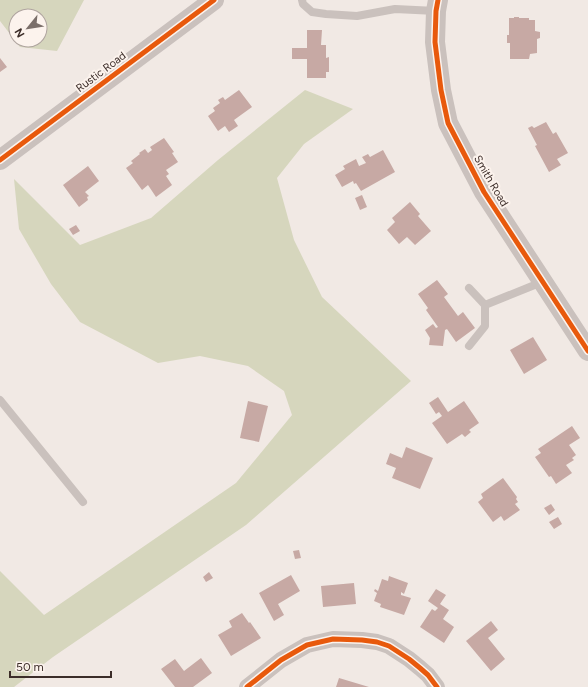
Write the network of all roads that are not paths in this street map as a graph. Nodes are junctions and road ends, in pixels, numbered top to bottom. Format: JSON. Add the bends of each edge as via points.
{"nodes":[{"id":1,"x":214,"y":0,"type":"edge"},
{"id":2,"x":302,"y":0,"type":"edge"},
{"id":3,"x":437,"y":6,"type":"edge"},
{"id":4,"x":0,"y":160,"type":"edge"},
{"id":5,"x":542,"y":282,"type":"junction"},
{"id":6,"x":469,"y":288,"type":"dead end"},
{"id":7,"x":485,"y":305,"type":"junction"},
{"id":8,"x":469,"y":346,"type":"dead end"},
{"id":9,"x":588,"y":351,"type":"edge"},
{"id":10,"x":0,"y":400,"type":"edge"},
{"id":11,"x":83,"y":502,"type":"dead end"},
{"id":12,"x":247,"y":687,"type":"edge"},
{"id":13,"x":437,"y":687,"type":"edge"}],
"edges":[{"from":1,"to":4,"type":"street","name":"Rustic Road"},
{"from":2,"to":3,"type":"lane","via":[[312,12],[357,16],[395,9]]},
{"from":3,"to":5,"type":"street","name":"Smith Road","via":[[435,42],[448,123],[484,192]]},
{"from":5,"to":7,"type":"lane"},
{"from":5,"to":9,"type":"street","name":"Smith Road"},
{"from":6,"to":7,"type":"lane"},
{"from":7,"to":8,"type":"lane","via":[[485,326]]},
{"from":10,"to":11,"type":"lane"},
{"from":12,"to":13,"type":"street","via":[[282,660],[307,645],[333,639],[362,640],[389,646],[420,668]]}]}
